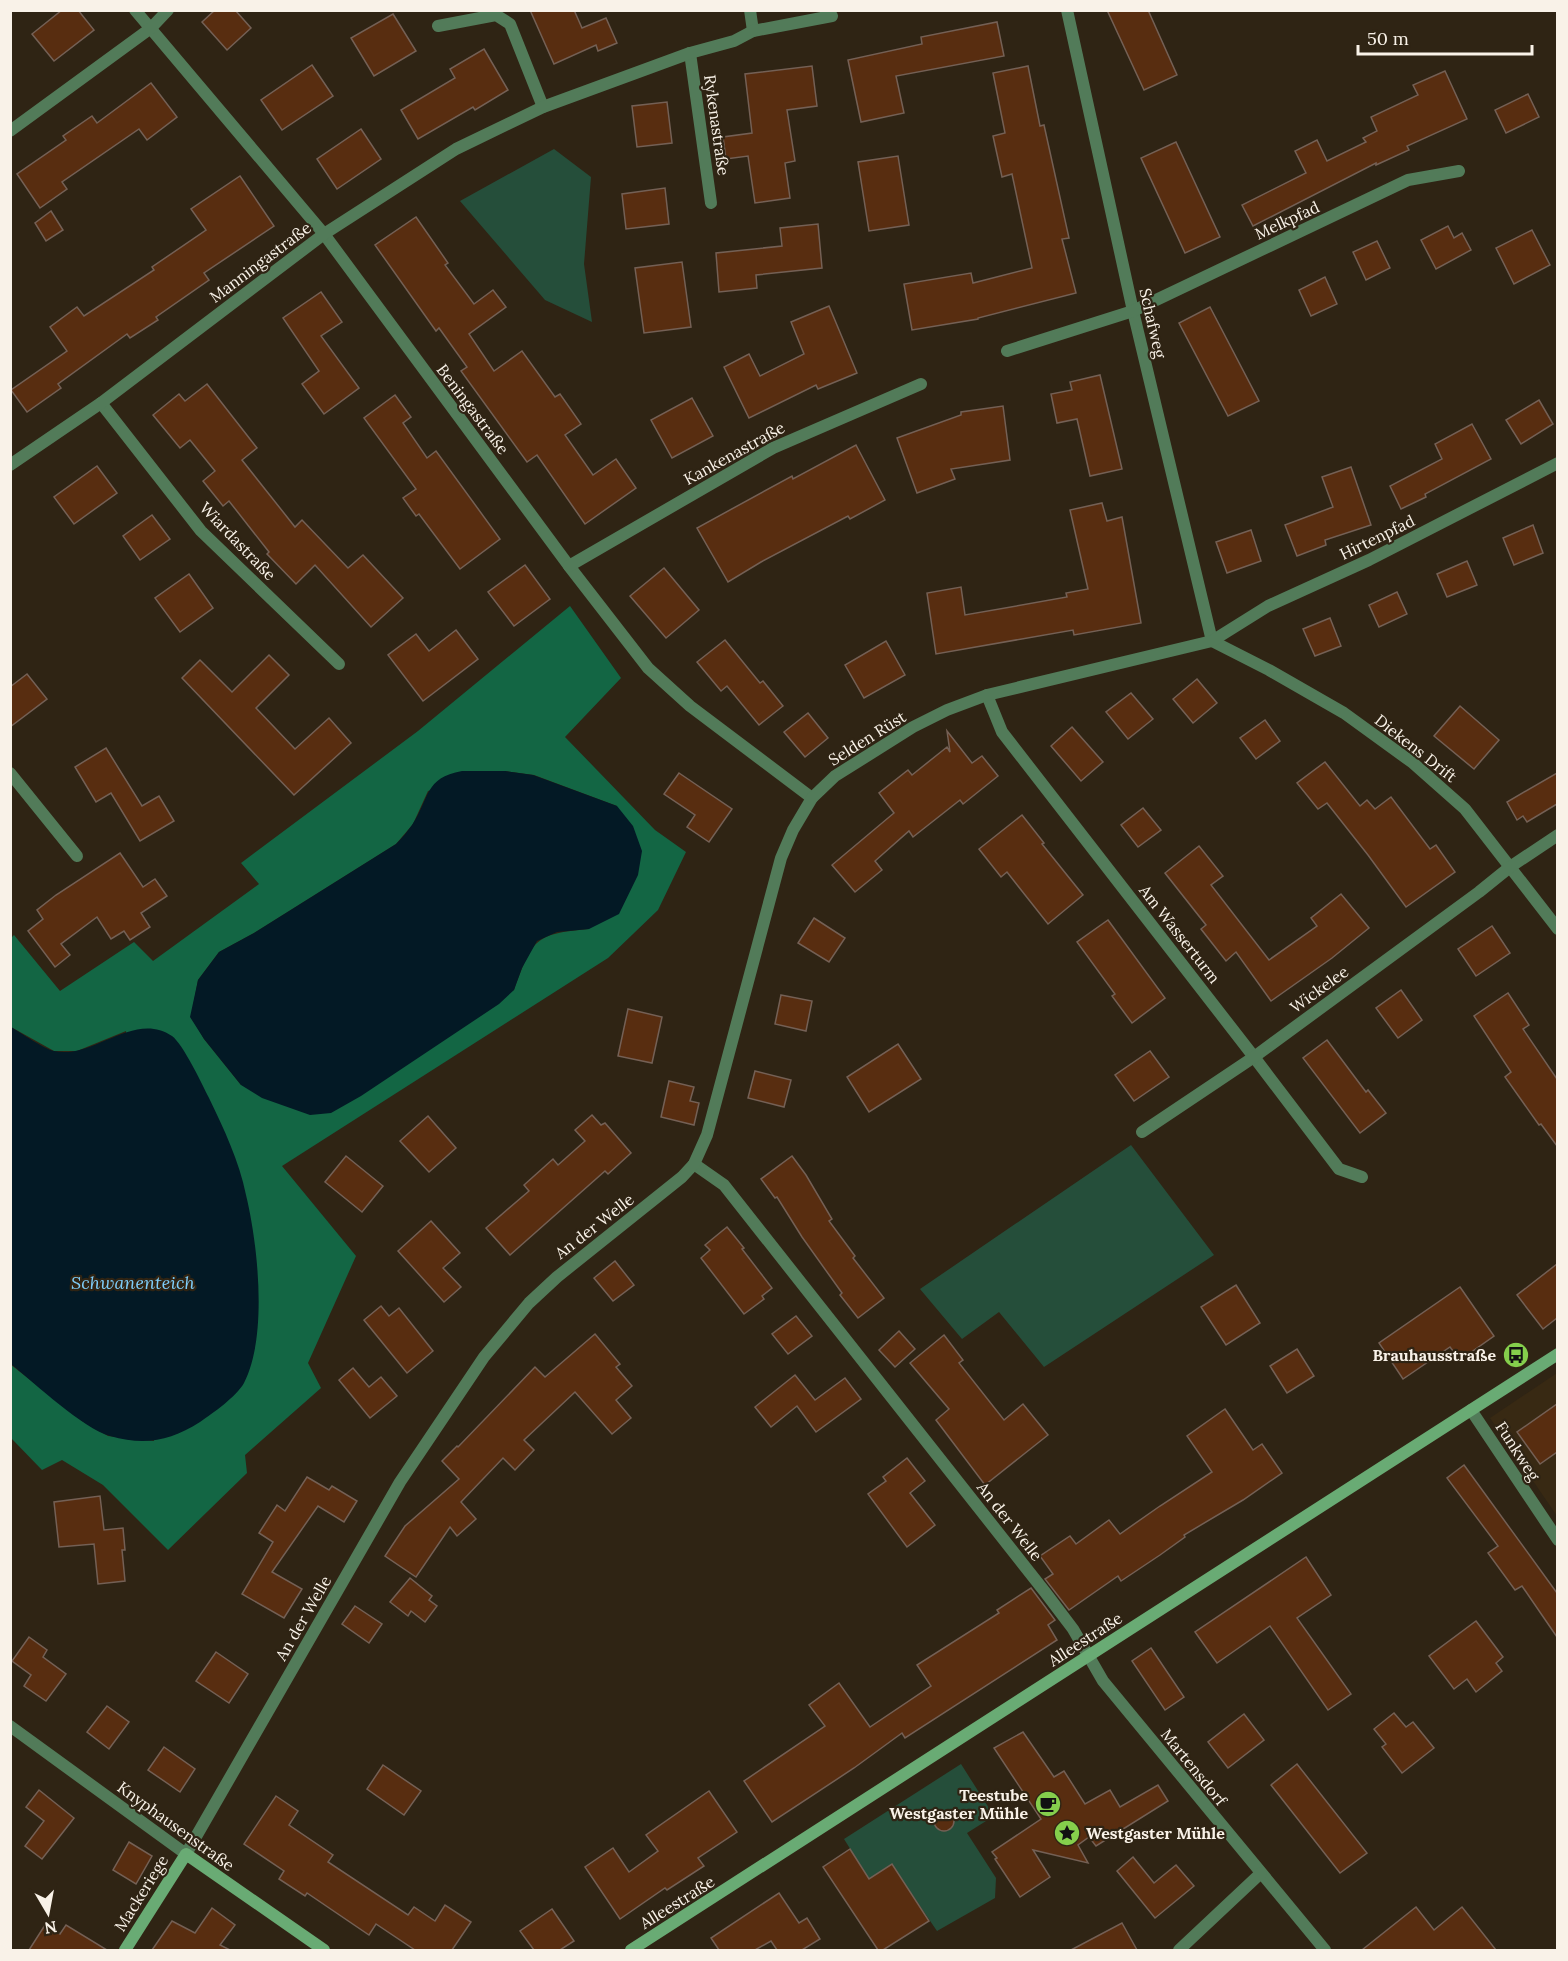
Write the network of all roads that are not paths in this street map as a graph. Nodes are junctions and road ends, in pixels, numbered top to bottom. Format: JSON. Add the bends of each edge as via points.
{"nodes":[{"id":1,"x":135,"y":10,"type":"edge"},
{"id":2,"x":168,"y":10,"type":"edge"},
{"id":3,"x":750,"y":10,"type":"edge"},
{"id":4,"x":1066,"y":10,"type":"edge"},
{"id":5,"x":832,"y":16,"type":"dead end"},
{"id":6,"x":438,"y":26,"type":"dead end"},
{"id":7,"x":151,"y":28,"type":"junction"},
{"id":8,"x":753,"y":31,"type":"junction"},
{"id":9,"x":690,"y":53,"type":"junction"},
{"id":10,"x":543,"y":107,"type":"junction"},
{"id":11,"x":10,"y":131,"type":"edge"},
{"id":12,"x":1459,"y":171,"type":"dead end"},
{"id":13,"x":711,"y":203,"type":"dead end"},
{"id":14,"x":324,"y":234,"type":"junction"},
{"id":15,"x":1133,"y":311,"type":"junction"},
{"id":16,"x":1007,"y":351,"type":"dead end"},
{"id":17,"x":921,"y":384,"type":"dead end"},
{"id":18,"x":101,"y":403,"type":"junction"},
{"id":19,"x":1557,"y":463,"type":"edge"},
{"id":20,"x":10,"y":465,"type":"edge"},
{"id":21,"x":569,"y":566,"type":"junction"},
{"id":22,"x":1212,"y":641,"type":"junction"},
{"id":23,"x":339,"y":664,"type":"dead end"},
{"id":24,"x":987,"y":695,"type":"junction"},
{"id":25,"x":10,"y":773,"type":"edge"},
{"id":26,"x":812,"y":798,"type":"junction"},
{"id":27,"x":1557,"y":835,"type":"edge"},
{"id":28,"x":76,"y":856,"type":"dead end"},
{"id":29,"x":1510,"y":867,"type":"junction"},
{"id":30,"x":1557,"y":929,"type":"edge"},
{"id":31,"x":1254,"y":1057,"type":"junction"},
{"id":32,"x":1142,"y":1132,"type":"dead end"},
{"id":33,"x":694,"y":1164,"type":"junction"},
{"id":34,"x":1362,"y":1177,"type":"dead end"},
{"id":35,"x":1557,"y":1354,"type":"edge"},
{"id":36,"x":1471,"y":1410,"type":"junction"},
{"id":37,"x":1557,"y":1540,"type":"edge"},
{"id":38,"x":1088,"y":1656,"type":"junction"},
{"id":39,"x":10,"y":1726,"type":"edge"},
{"id":40,"x":186,"y":1854,"type":"junction"},
{"id":41,"x":1261,"y":1873,"type":"junction"},
{"id":42,"x":125,"y":1950,"type":"edge"},
{"id":43,"x":324,"y":1950,"type":"edge"},
{"id":44,"x":631,"y":1950,"type":"edge"},
{"id":45,"x":1179,"y":1950,"type":"edge"},
{"id":46,"x":1325,"y":1950,"type":"edge"}],
"edges":[{"from":1,"to":7,"type":"street","name":"Beningastraße"},
{"from":2,"to":7,"type":"street"},
{"from":3,"to":8,"type":"street"},
{"from":4,"to":15,"type":"street","name":"Schafweg"},
{"from":5,"to":8,"type":"street","name":"Manningastraße"},
{"from":6,"to":10,"type":"street","via":[[496,15],[510,24]]},
{"from":7,"to":11,"type":"street"},
{"from":7,"to":14,"type":"street","name":"Beningastraße"},
{"from":8,"to":9,"type":"street","name":"Manningastraße","via":[[734,41]]},
{"from":9,"to":10,"type":"street","name":"Manningastraße"},
{"from":9,"to":13,"type":"street","name":"Rykenastraße"},
{"from":10,"to":14,"type":"street","name":"Manningastraße","via":[[456,149]]},
{"from":12,"to":15,"type":"street","name":"Melkpfad","via":[[1408,180]]},
{"from":14,"to":18,"type":"street","name":"Manningastraße"},
{"from":14,"to":21,"type":"street","name":"Beningastraße"},
{"from":15,"to":16,"type":"street"},
{"from":15,"to":22,"type":"street","name":"Schafweg"},
{"from":17,"to":21,"type":"street","name":"Kankenastraße","via":[[773,448]]},
{"from":18,"to":20,"type":"street","name":"Manningastraße"},
{"from":18,"to":23,"type":"street","name":"Wiardastraße","via":[[201,531]]},
{"from":19,"to":22,"type":"street","name":"Hirtenpfad","via":[[1369,560],[1268,606]]},
{"from":21,"to":26,"type":"street","name":"Beningastraße","via":[[648,668]]},
{"from":22,"to":24,"type":"street","name":"Selden Rüst"},
{"from":22,"to":29,"type":"street","name":"Diekens Drift","via":[[1344,713],[1413,763],[1465,809]]},
{"from":24,"to":26,"type":"street","name":"Selden Rüst","via":[[947,710],[904,733],[835,776]]},
{"from":24,"to":31,"type":"street","name":"Am Wasserturm","via":[[1002,732]]},
{"from":25,"to":28,"type":"street"},
{"from":26,"to":33,"type":"street","name":"Selden Rüst","via":[[781,858],[707,1135]]},
{"from":27,"to":29,"type":"street","name":"Wickelee"},
{"from":29,"to":30,"type":"street","name":"Diekens Drift"},
{"from":29,"to":31,"type":"street","name":"Wickelee"},
{"from":31,"to":32,"type":"street","name":"Wickelee"},
{"from":31,"to":34,"type":"street","name":"Am Wasserturm","via":[[1339,1169]]},
{"from":33,"to":38,"type":"street","name":"An der Welle","via":[[724,1185],[1045,1592]]},
{"from":33,"to":40,"type":"street","name":"An der Welle","via":[[529,1303],[484,1357],[400,1482]]},
{"from":35,"to":36,"type":"main road","name":"Alleestraße"},
{"from":36,"to":37,"type":"street","name":"Funkweg"},
{"from":36,"to":38,"type":"main road","name":"Alleestraße"},
{"from":38,"to":41,"type":"street","name":"Martensdorf","via":[[1103,1681]]},
{"from":38,"to":44,"type":"main road","name":"Alleestraße"},
{"from":39,"to":40,"type":"street","name":"Knyphausenstraße"},
{"from":40,"to":42,"type":"main road","name":"Mackeriege"},
{"from":40,"to":43,"type":"main road","name":"Knyphausenstraße"},
{"from":41,"to":45,"type":"street"},
{"from":41,"to":46,"type":"street","name":"Martensdorf"}]}
